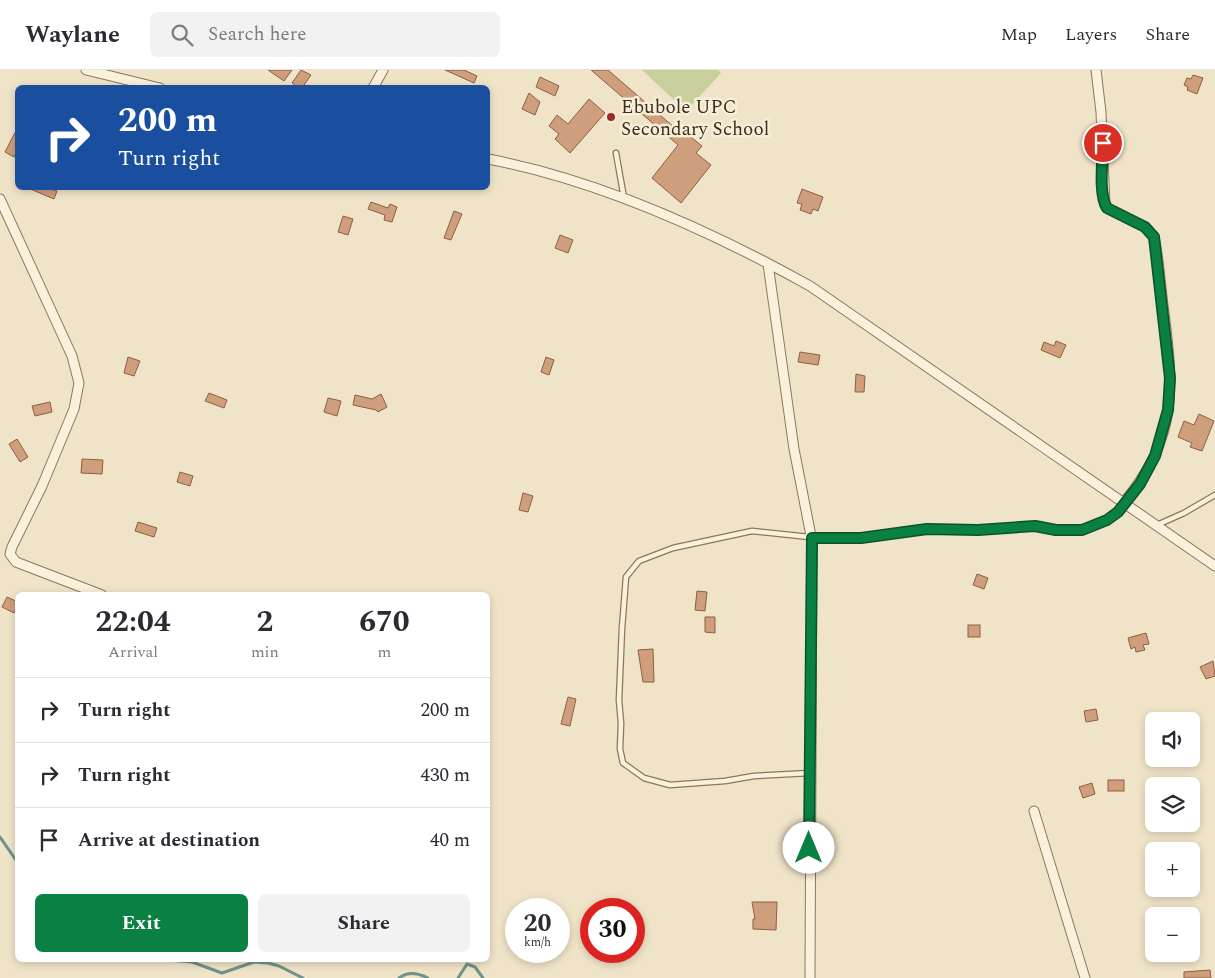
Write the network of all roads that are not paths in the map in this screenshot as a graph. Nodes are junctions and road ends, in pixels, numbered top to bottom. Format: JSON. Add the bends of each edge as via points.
{"nodes":[{"id":1,"x":86,"y":70,"type":"edge"},
{"id":2,"x":383,"y":70,"type":"edge"},
{"id":3,"x":1096,"y":70,"type":"edge"},
{"id":4,"x":148,"y":85,"type":"edge"},
{"id":5,"x":375,"y":85,"type":"edge"},
{"id":6,"x":616,"y":153,"type":"dead end"},
{"id":7,"x":490,"y":159,"type":"edge"},
{"id":8,"x":0,"y":199,"type":"edge"},
{"id":9,"x":624,"y":200,"type":"junction"},
{"id":10,"x":768,"y":264,"type":"junction"},
{"id":11,"x":1215,"y":495,"type":"edge"},
{"id":12,"x":1124,"y":502,"type":"junction"},
{"id":13,"x":1157,"y":525,"type":"junction"},
{"id":14,"x":812,"y":538,"type":"junction"},
{"id":15,"x":1215,"y":566,"type":"edge"},
{"id":16,"x":94,"y":592,"type":"edge"},
{"id":17,"x":810,"y":773,"type":"junction"},
{"id":18,"x":1034,"y":811,"type":"dead end"},
{"id":19,"x":810,"y":978,"type":"edge"},
{"id":20,"x":1085,"y":978,"type":"edge"}],
"edges":[{"from":1,"to":4,"type":"street"},
{"from":2,"to":5,"type":"street"},
{"from":3,"to":12,"type":"street","via":[[1105,204],[1145,227],[1154,237],[1170,378],[1168,410],[1158,446],[1140,484]]},
{"from":6,"to":9,"type":"lane"},
{"from":7,"to":9,"type":"street","via":[[535,168]]},
{"from":8,"to":16,"type":"street","via":[[72,356],[79,383],[70,420],[10,554],[16,562]]},
{"from":9,"to":10,"type":"street","via":[[688,225]]},
{"from":10,"to":12,"type":"street","via":[[810,286],[867,324]]},
{"from":10,"to":14,"type":"street","via":[[794,449]]},
{"from":11,"to":13,"type":"lane"},
{"from":12,"to":13,"type":"street"},
{"from":12,"to":14,"type":"lane","via":[[1118,512],[1107,520],[1082,530],[1035,526],[927,529],[861,538]]},
{"from":13,"to":15,"type":"street"},
{"from":14,"to":17,"type":"street"},
{"from":14,"to":17,"type":"lane","via":[[752,531],[673,548],[640,561],[626,577],[619,700],[620,758],[632,770],[656,783],[687,785]]},
{"from":17,"to":19,"type":"street"},
{"from":18,"to":20,"type":"street"}]}
